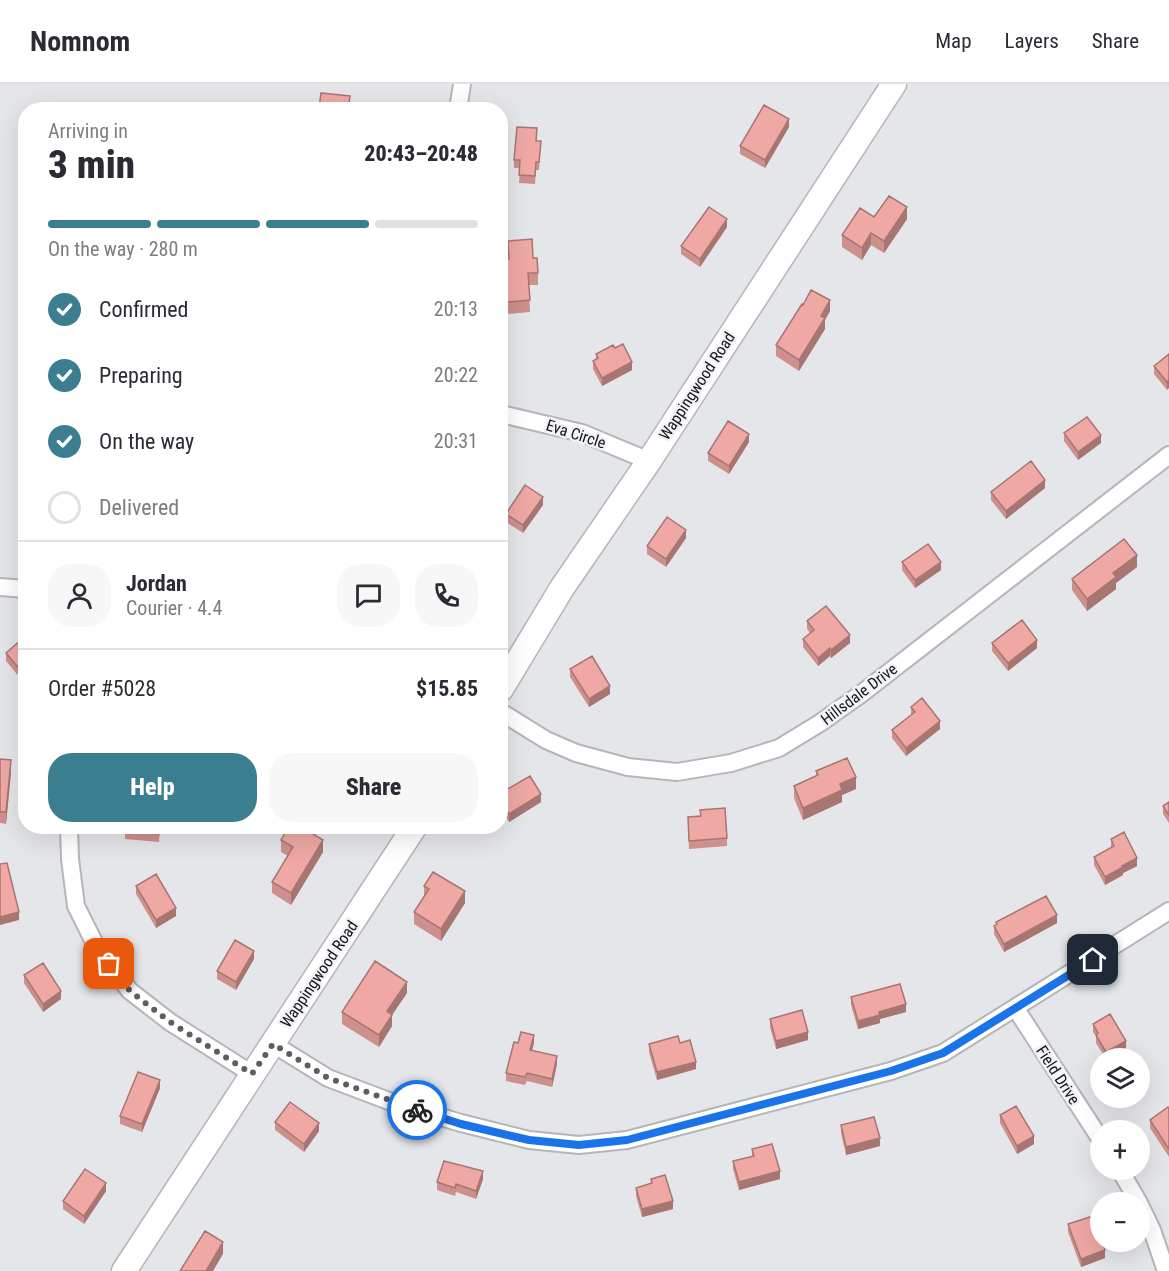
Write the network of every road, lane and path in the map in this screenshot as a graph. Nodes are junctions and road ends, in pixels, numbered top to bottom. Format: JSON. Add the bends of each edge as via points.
{"nodes":[{"id":1,"x":462,"y":84,"type":"edge"},
{"id":2,"x":894,"y":84,"type":"edge"},
{"id":3,"x":459,"y":102,"type":"edge"},
{"id":4,"x":508,"y":416,"type":"edge"},
{"id":5,"x":1169,"y":455,"type":"edge"},
{"id":6,"x":649,"y":461,"type":"junction"},
{"id":7,"x":0,"y":587,"type":"edge"},
{"id":8,"x":18,"y":588,"type":"edge"},
{"id":9,"x":508,"y":677,"type":"edge"},
{"id":10,"x":508,"y":716,"type":"edge"},
{"id":11,"x":69,"y":834,"type":"edge"},
{"id":12,"x":410,"y":834,"type":"edge"},
{"id":13,"x":1169,"y":910,"type":"edge"},
{"id":14,"x":1016,"y":1009,"type":"junction"},
{"id":15,"x":273,"y":1044,"type":"junction"},
{"id":16,"x":252,"y":1074,"type":"junction"},
{"id":17,"x":1090,"y":1123,"type":"edge"},
{"id":18,"x":1150,"y":1226,"type":"edge"},
{"id":19,"x":124,"y":1271,"type":"edge"},
{"id":20,"x":1166,"y":1271,"type":"edge"}],
"edges":[{"from":1,"to":3,"type":"street"},
{"from":2,"to":6,"type":"main road","name":"Wappingwood Road"},
{"from":4,"to":6,"type":"street","name":"Eva Circle","via":[[582,433]]},
{"from":5,"to":10,"type":"street","name":"Hillsdale Drive","via":[[861,694],[779,747],[731,763],[677,772],[628,767],[576,753]]},
{"from":6,"to":9,"type":"main road","name":"Wappingwood Road","via":[[562,588]]},
{"from":7,"to":8,"type":"street"},
{"from":11,"to":16,"type":"street","via":[[76,906],[98,950],[130,991],[170,1022]]},
{"from":12,"to":15,"type":"main road","name":"Wappingwood Road"},
{"from":13,"to":14,"type":"street"},
{"from":14,"to":15,"type":"street","via":[[943,1053],[891,1071],[627,1140],[579,1145],[529,1140],[394,1103],[328,1078]]},
{"from":14,"to":17,"type":"street","name":"Field Drive"},
{"from":15,"to":16,"type":"main road","name":"Wappingwood Road"},
{"from":16,"to":19,"type":"main road","name":"Wappingwood Road"},
{"from":18,"to":20,"type":"street"}]}
